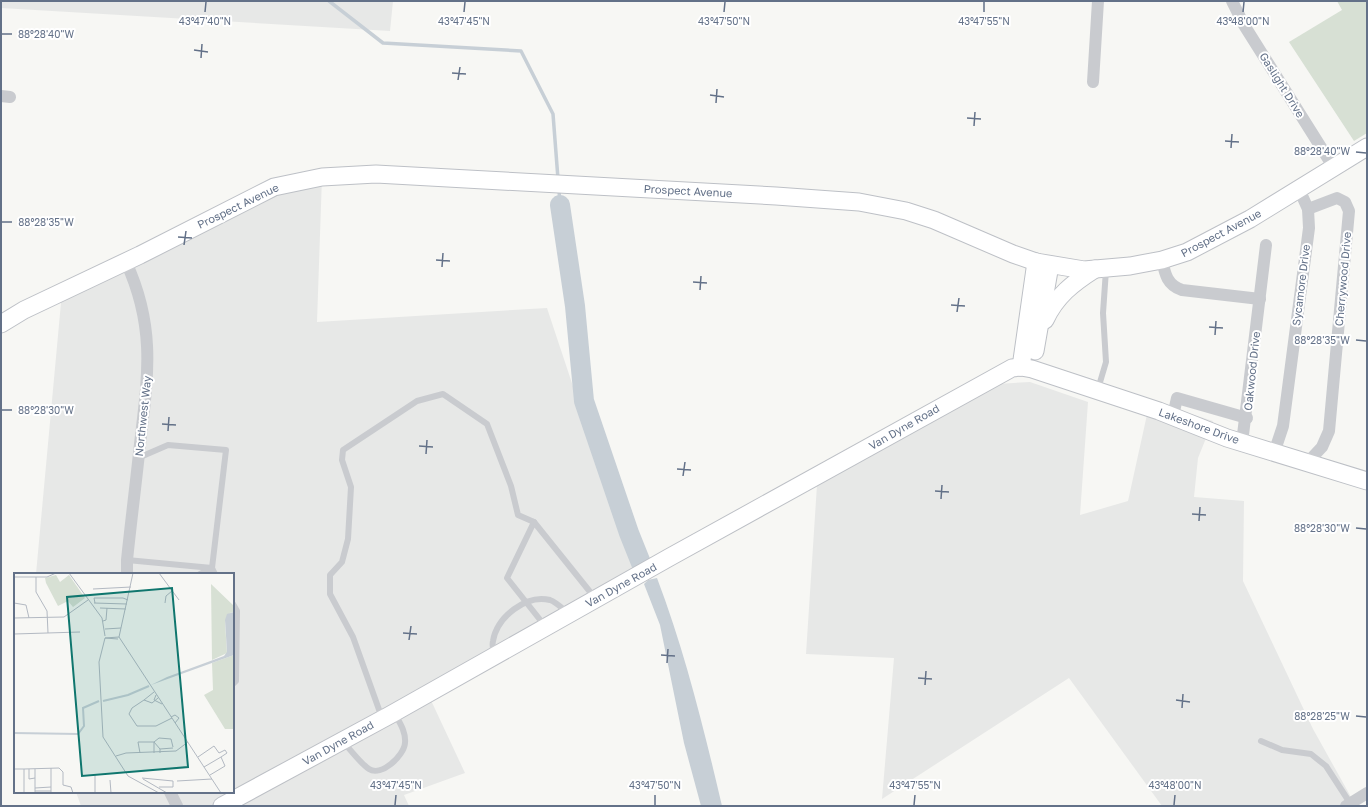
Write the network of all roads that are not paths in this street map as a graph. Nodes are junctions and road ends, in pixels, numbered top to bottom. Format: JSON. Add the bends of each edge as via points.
{"nodes":[{"id":1,"x":1098,"y":1,"type":"edge"},
{"id":2,"x":1232,"y":1,"type":"edge"},
{"id":3,"x":1093,"y":82,"type":"dead end"},
{"id":4,"x":1367,"y":147,"type":"edge"},
{"id":5,"x":1334,"y":168,"type":"junction"},
{"id":6,"x":1299,"y":190,"type":"junction"},
{"id":7,"x":1308,"y":209,"type":"junction"},
{"id":8,"x":1266,"y":245,"type":"dead end"},
{"id":9,"x":1162,"y":260,"type":"junction"},
{"id":10,"x":126,"y":262,"type":"junction"},
{"id":11,"x":1043,"y":263,"type":"junction"},
{"id":12,"x":1101,"y":269,"type":"junction"},
{"id":13,"x":1260,"y":299,"type":"junction"},
{"id":14,"x":1,"y":324,"type":"edge"},
{"id":15,"x":1035,"y":349,"type":"junction"},
{"id":16,"x":1027,"y":368,"type":"junction"},
{"id":17,"x":1097,"y":391,"type":"junction"},
{"id":18,"x":1173,"y":416,"type":"junction"},
{"id":19,"x":1246,"y":418,"type":"junction"},
{"id":20,"x":1242,"y":443,"type":"junction"},
{"id":21,"x":1274,"y":452,"type":"junction"},
{"id":22,"x":138,"y":458,"type":"junction"},
{"id":23,"x":1307,"y":463,"type":"junction"},
{"id":24,"x":1367,"y":481,"type":"edge"},
{"id":25,"x":534,"y":522,"type":"junction"},
{"id":26,"x":127,"y":560,"type":"junction"},
{"id":27,"x":212,"y":568,"type":"junction"},
{"id":28,"x":127,"y":573,"type":"edge"},
{"id":29,"x":202,"y":573,"type":"edge"},
{"id":30,"x":214,"y":573,"type":"edge"},
{"id":31,"x":596,"y":599,"type":"junction"},
{"id":32,"x":526,"y":602,"type":"junction"},
{"id":33,"x":234,"y":606,"type":"edge"},
{"id":34,"x":569,"y":614,"type":"junction"},
{"id":35,"x":546,"y":627,"type":"junction"},
{"id":36,"x":494,"y":656,"type":"junction"},
{"id":37,"x":234,"y":683,"type":"edge"},
{"id":38,"x":388,"y":716,"type":"junction"},
{"id":39,"x":343,"y":741,"type":"junction"},
{"id":40,"x":1261,"y":741,"type":"dead end"},
{"id":41,"x":171,"y":793,"type":"edge"},
{"id":42,"x":1367,"y":793,"type":"edge"},
{"id":43,"x":1348,"y":805,"type":"edge"},
{"id":44,"x":178,"y":806,"type":"edge"},
{"id":45,"x":222,"y":806,"type":"edge"}],
"edges":[{"from":1,"to":3,"type":"street"},
{"from":2,"to":5,"type":"street","name":"Gaslight Drive","via":[[1244,25]]},
{"from":4,"to":5,"type":"street","name":"Prospect Avenue"},
{"from":5,"to":6,"type":"street","name":"Prospect Avenue"},
{"from":6,"to":7,"type":"street","name":"Sycamore Drive"},
{"from":6,"to":9,"type":"street","name":"Prospect Avenue","via":[[1216,238],[1187,252]]},
{"from":7,"to":21,"type":"street","name":"Sycamore Drive","via":[[1308,228],[1285,412],[1280,438]]},
{"from":7,"to":23,"type":"street","name":"Cherrywood Drive","via":[[1337,198],[1345,202],[1349,211],[1329,431],[1322,447]]},
{"from":8,"to":13,"type":"street","name":"Oakwood Drive"},
{"from":9,"to":12,"type":"street","name":"Prospect Avenue"},
{"from":9,"to":13,"type":"street","via":[[1166,277],[1174,288]]},
{"from":10,"to":11,"type":"street","name":"Prospect Avenue","via":[[280,185],[346,174],[376,174],[776,196],[882,206],[934,220],[1013,254]]},
{"from":10,"to":14,"type":"street","name":"Prospect Avenue"},
{"from":10,"to":22,"type":"street","name":"Northwest Way","via":[[139,296],[148,341],[147,380]]},
{"from":11,"to":12,"type":"street","name":"Prospect Avenue","via":[[1084,270]]},
{"from":11,"to":15,"type":"street"},
{"from":11,"to":16,"type":"street"},
{"from":12,"to":15,"type":"street","via":[[1072,284],[1056,300]]},
{"from":12,"to":17,"type":"lane","via":[[1106,362]]},
{"from":13,"to":19,"type":"street","name":"Oakwood Drive"},
{"from":15,"to":16,"type":"street"},
{"from":16,"to":17,"type":"street","name":"Lakeshore Drive"},
{"from":16,"to":31,"type":"street","name":"Van Dyne Road","via":[[1002,372]]},
{"from":17,"to":18,"type":"street","name":"Lakeshore Drive"},
{"from":18,"to":19,"type":"street","via":[[1177,398]]},
{"from":18,"to":20,"type":"street","name":"Lakeshore Drive"},
{"from":19,"to":20,"type":"street","name":"Oakwood Drive"},
{"from":20,"to":21,"type":"street","name":"Lakeshore Drive"},
{"from":21,"to":23,"type":"street","name":"Lakeshore Drive"},
{"from":22,"to":26,"type":"street","name":"Northwest Way"},
{"from":22,"to":27,"type":"lane","via":[[161,447],[172,445],[226,450]]},
{"from":23,"to":24,"type":"street","name":"Lakeshore Drive"},
{"from":25,"to":31,"type":"lane"},
{"from":25,"to":32,"type":"lane","via":[[508,578]]},
{"from":25,"to":38,"type":"lane","via":[[518,515],[511,486],[487,424],[443,394],[417,401],[343,450],[342,460],[351,487],[348,539],[342,562],[330,575],[330,594],[353,637]]},
{"from":26,"to":27,"type":"lane"},
{"from":26,"to":28,"type":"street","name":"Northwest Way"},
{"from":27,"to":29,"type":"lane"},
{"from":27,"to":30,"type":"lane"},
{"from":31,"to":34,"type":"street","name":"Van Dyne Road"},
{"from":32,"to":34,"type":"lane","via":[[532,599],[552,600]]},
{"from":32,"to":35,"type":"lane"},
{"from":32,"to":36,"type":"lane","via":[[508,614],[502,622],[493,641]]},
{"from":33,"to":37,"type":"lane","via":[[237,611]]},
{"from":34,"to":35,"type":"street","name":"Van Dyne Road"},
{"from":35,"to":36,"type":"street","name":"Van Dyne Road"},
{"from":36,"to":38,"type":"street","name":"Van Dyne Road"},
{"from":38,"to":39,"type":"street","name":"Van Dyne Road"},
{"from":38,"to":39,"type":"lane","via":[[404,730],[405,743],[397,760],[379,771],[370,770]]},
{"from":39,"to":45,"type":"street","name":"Van Dyne Road"},
{"from":40,"to":43,"type":"lane","via":[[1282,750],[1311,754],[1326,766]]},
{"from":41,"to":44,"type":"street"},
{"from":42,"to":43,"type":"street"}]}
